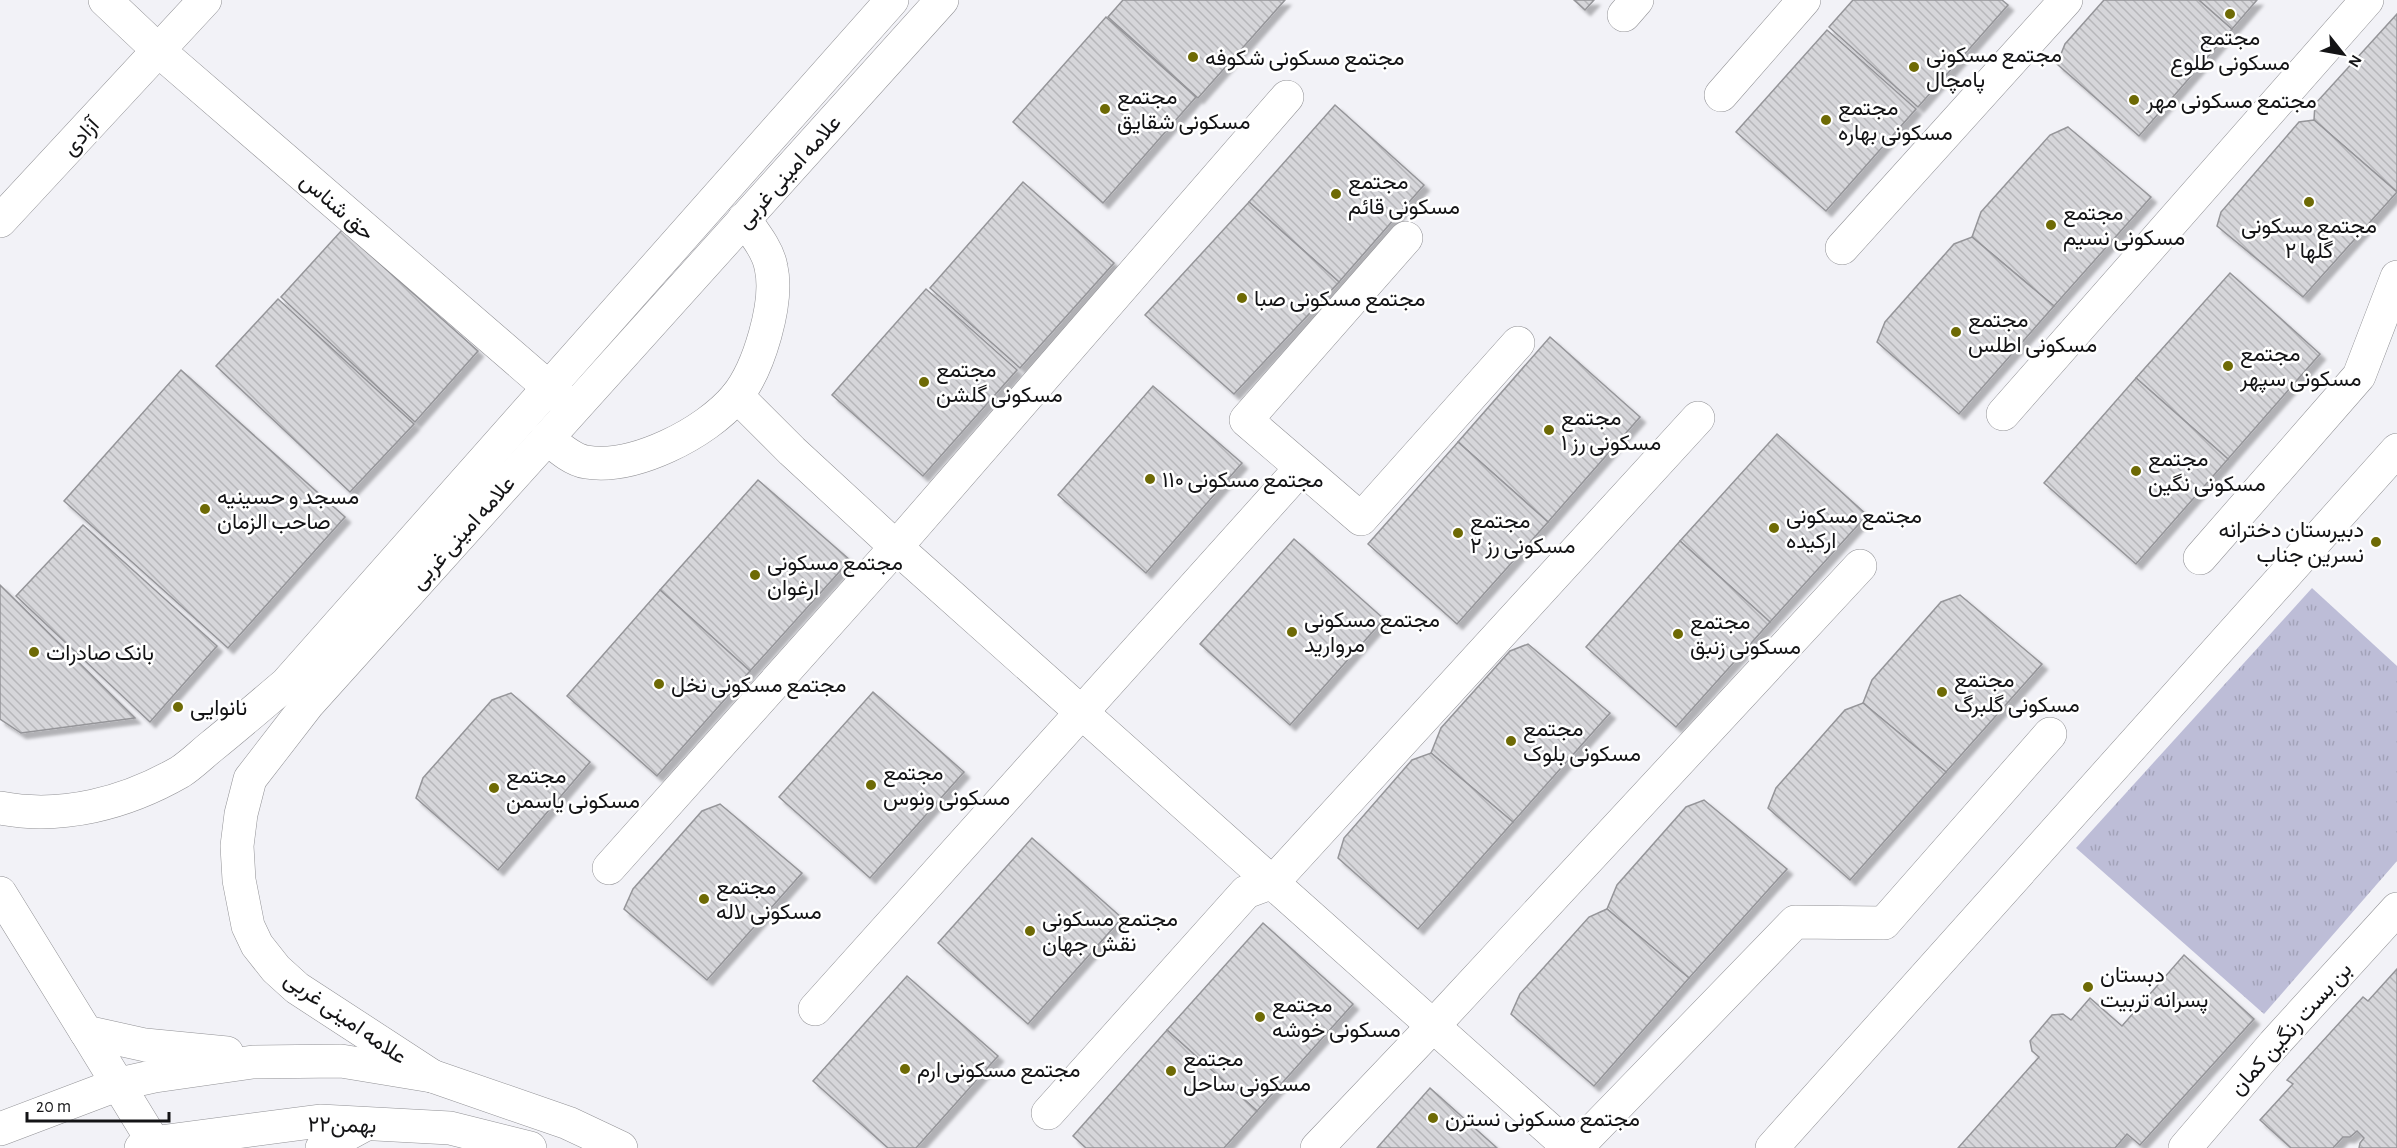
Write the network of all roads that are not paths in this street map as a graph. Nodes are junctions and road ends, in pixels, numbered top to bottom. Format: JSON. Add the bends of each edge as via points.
{"nodes":[{"id":1,"x":105,"y":0,"type":"edge"},
{"id":2,"x":205,"y":0,"type":"edge"},
{"id":3,"x":892,"y":0,"type":"edge"},
{"id":4,"x":942,"y":0,"type":"edge"},
{"id":5,"x":1804,"y":0,"type":"edge"},
{"id":6,"x":2066,"y":0,"type":"edge"},
{"id":7,"x":2367,"y":0,"type":"edge"},
{"id":8,"x":159,"y":51,"type":"junction"},
{"id":9,"x":1721,"y":95,"type":"dead end"},
{"id":10,"x":1287,"y":97,"type":"dead end"},
{"id":11,"x":744,"y":219,"type":"junction"},
{"id":12,"x":0,"y":221,"type":"edge"},
{"id":13,"x":1406,"y":238,"type":"dead end"},
{"id":14,"x":1842,"y":248,"type":"dead end"},
{"id":15,"x":2397,"y":277,"type":"edge"},
{"id":16,"x":1518,"y":343,"type":"dead end"},
{"id":17,"x":548,"y":388,"type":"junction"},
{"id":18,"x":737,"y":396,"type":"junction"},
{"id":19,"x":574,"y":409,"type":"junction"},
{"id":20,"x":2003,"y":414,"type":"dead end"},
{"id":21,"x":1698,"y":418,"type":"dead end"},
{"id":22,"x":547,"y":438,"type":"junction"},
{"id":23,"x":2397,"y":450,"type":"edge"},
{"id":24,"x":1301,"y":468,"type":"junction"},
{"id":25,"x":896,"y":547,"type":"junction"},
{"id":26,"x":2200,"y":558,"type":"dead end"},
{"id":27,"x":1860,"y":566,"type":"dead end"},
{"id":28,"x":1082,"y":712,"type":"junction"},
{"id":29,"x":2050,"y":734,"type":"dead end"},
{"id":30,"x":0,"y":808,"type":"edge"},
{"id":31,"x":609,"y":868,"type":"dead end"},
{"id":32,"x":1273,"y":882,"type":"junction"},
{"id":33,"x":1,"y":901,"type":"edge"},
{"id":34,"x":2397,"y":909,"type":"edge"},
{"id":35,"x":815,"y":1009,"type":"dead end"},
{"id":36,"x":1434,"y":1025,"type":"junction"},
{"id":37,"x":86,"y":1032,"type":"junction"},
{"id":38,"x":306,"y":1061,"type":"junction"},
{"id":39,"x":432,"y":1076,"type":"junction"},
{"id":40,"x":119,"y":1084,"type":"junction"},
{"id":41,"x":1048,"y":1113,"type":"dead end"},
{"id":42,"x":366,"y":1124,"type":"junction"},
{"id":43,"x":0,"y":1129,"type":"edge"},
{"id":44,"x":150,"y":1146,"type":"edge"},
{"id":45,"x":322,"y":1148,"type":"edge"},
{"id":46,"x":530,"y":1148,"type":"edge"},
{"id":47,"x":621,"y":1148,"type":"edge"},
{"id":48,"x":1317,"y":1148,"type":"edge"},
{"id":49,"x":1570,"y":1148,"type":"edge"},
{"id":50,"x":1576,"y":1148,"type":"edge"},
{"id":51,"x":1772,"y":1148,"type":"edge"},
{"id":52,"x":2185,"y":1148,"type":"edge"}],
"edges":[{"from":1,"to":8,"type":"street","name":"حق شناس"},
{"from":2,"to":8,"type":"street","name":"آزادی"},
{"from":3,"to":17,"type":"street","name":"علامه امینی غربی"},
{"from":4,"to":11,"type":"street","name":"علامه امینی غربی"},
{"from":5,"to":9,"type":"street"},
{"from":6,"to":14,"type":"street"},
{"from":7,"to":20,"type":"street"},
{"from":8,"to":12,"type":"street","name":"آزادی"},
{"from":8,"to":17,"type":"street","name":"حق شناس"},
{"from":10,"to":25,"type":"street"},
{"from":11,"to":18,"type":"street","via":[[762,244],[771,267],[772,297],[766,337]]},
{"from":11,"to":19,"type":"street","name":"علامه امینی غربی"},
{"from":13,"to":24,"type":"street","via":[[1246,420]]},
{"from":15,"to":26,"type":"street","via":[[2359,376]]},
{"from":16,"to":24,"type":"street","via":[[1361,519]]},
{"from":17,"to":19,"type":"street","name":"حق شناس"},
{"from":17,"to":30,"type":"street","name":"علامه امینی غربی","via":[[286,684],[182,771],[113,801],[66,811]]},
{"from":18,"to":22,"type":"street","via":[[706,425],[657,451],[626,461],[585,462]]},
{"from":18,"to":25,"type":"street"},
{"from":19,"to":22,"type":"street","name":"علامه امینی غربی"},
{"from":21,"to":32,"type":"street"},
{"from":22,"to":39,"type":"street","name":"علامه امینی غربی","via":[[308,704],[250,779],[241,814],[237,846],[239,880],[248,926],[257,945],[297,988]]},
{"from":23,"to":51,"type":"street"},
{"from":24,"to":28,"type":"street"},
{"from":25,"to":28,"type":"street"},
{"from":25,"to":31,"type":"street"},
{"from":27,"to":36,"type":"street"},
{"from":28,"to":32,"type":"street"},
{"from":28,"to":35,"type":"street"},
{"from":29,"to":50,"type":"street","via":[[1884,922],[1795,922]]},
{"from":32,"to":36,"type":"street"},
{"from":32,"to":41,"type":"street","via":[[1246,892]]},
{"from":33,"to":37,"type":"street"},
{"from":34,"to":52,"type":"street","name":"بن بست رنگین کمان"},
{"from":36,"to":48,"type":"street"},
{"from":36,"to":49,"type":"street"},
{"from":37,"to":38,"type":"street","via":[[145,1045]]},
{"from":37,"to":40,"type":"street"},
{"from":38,"to":39,"type":"street","via":[[341,1061]]},
{"from":38,"to":40,"type":"street","via":[[253,1062]]},
{"from":39,"to":47,"type":"street","via":[[568,1123]]},
{"from":40,"to":43,"type":"street"},
{"from":40,"to":44,"type":"street"},
{"from":42,"to":44,"type":"street","name":"۲۲بهمن","via":[[320,1121]]},
{"from":42,"to":45,"type":"street"},
{"from":42,"to":46,"type":"street","name":"۲۲بهمن","via":[[450,1128]]}]}
